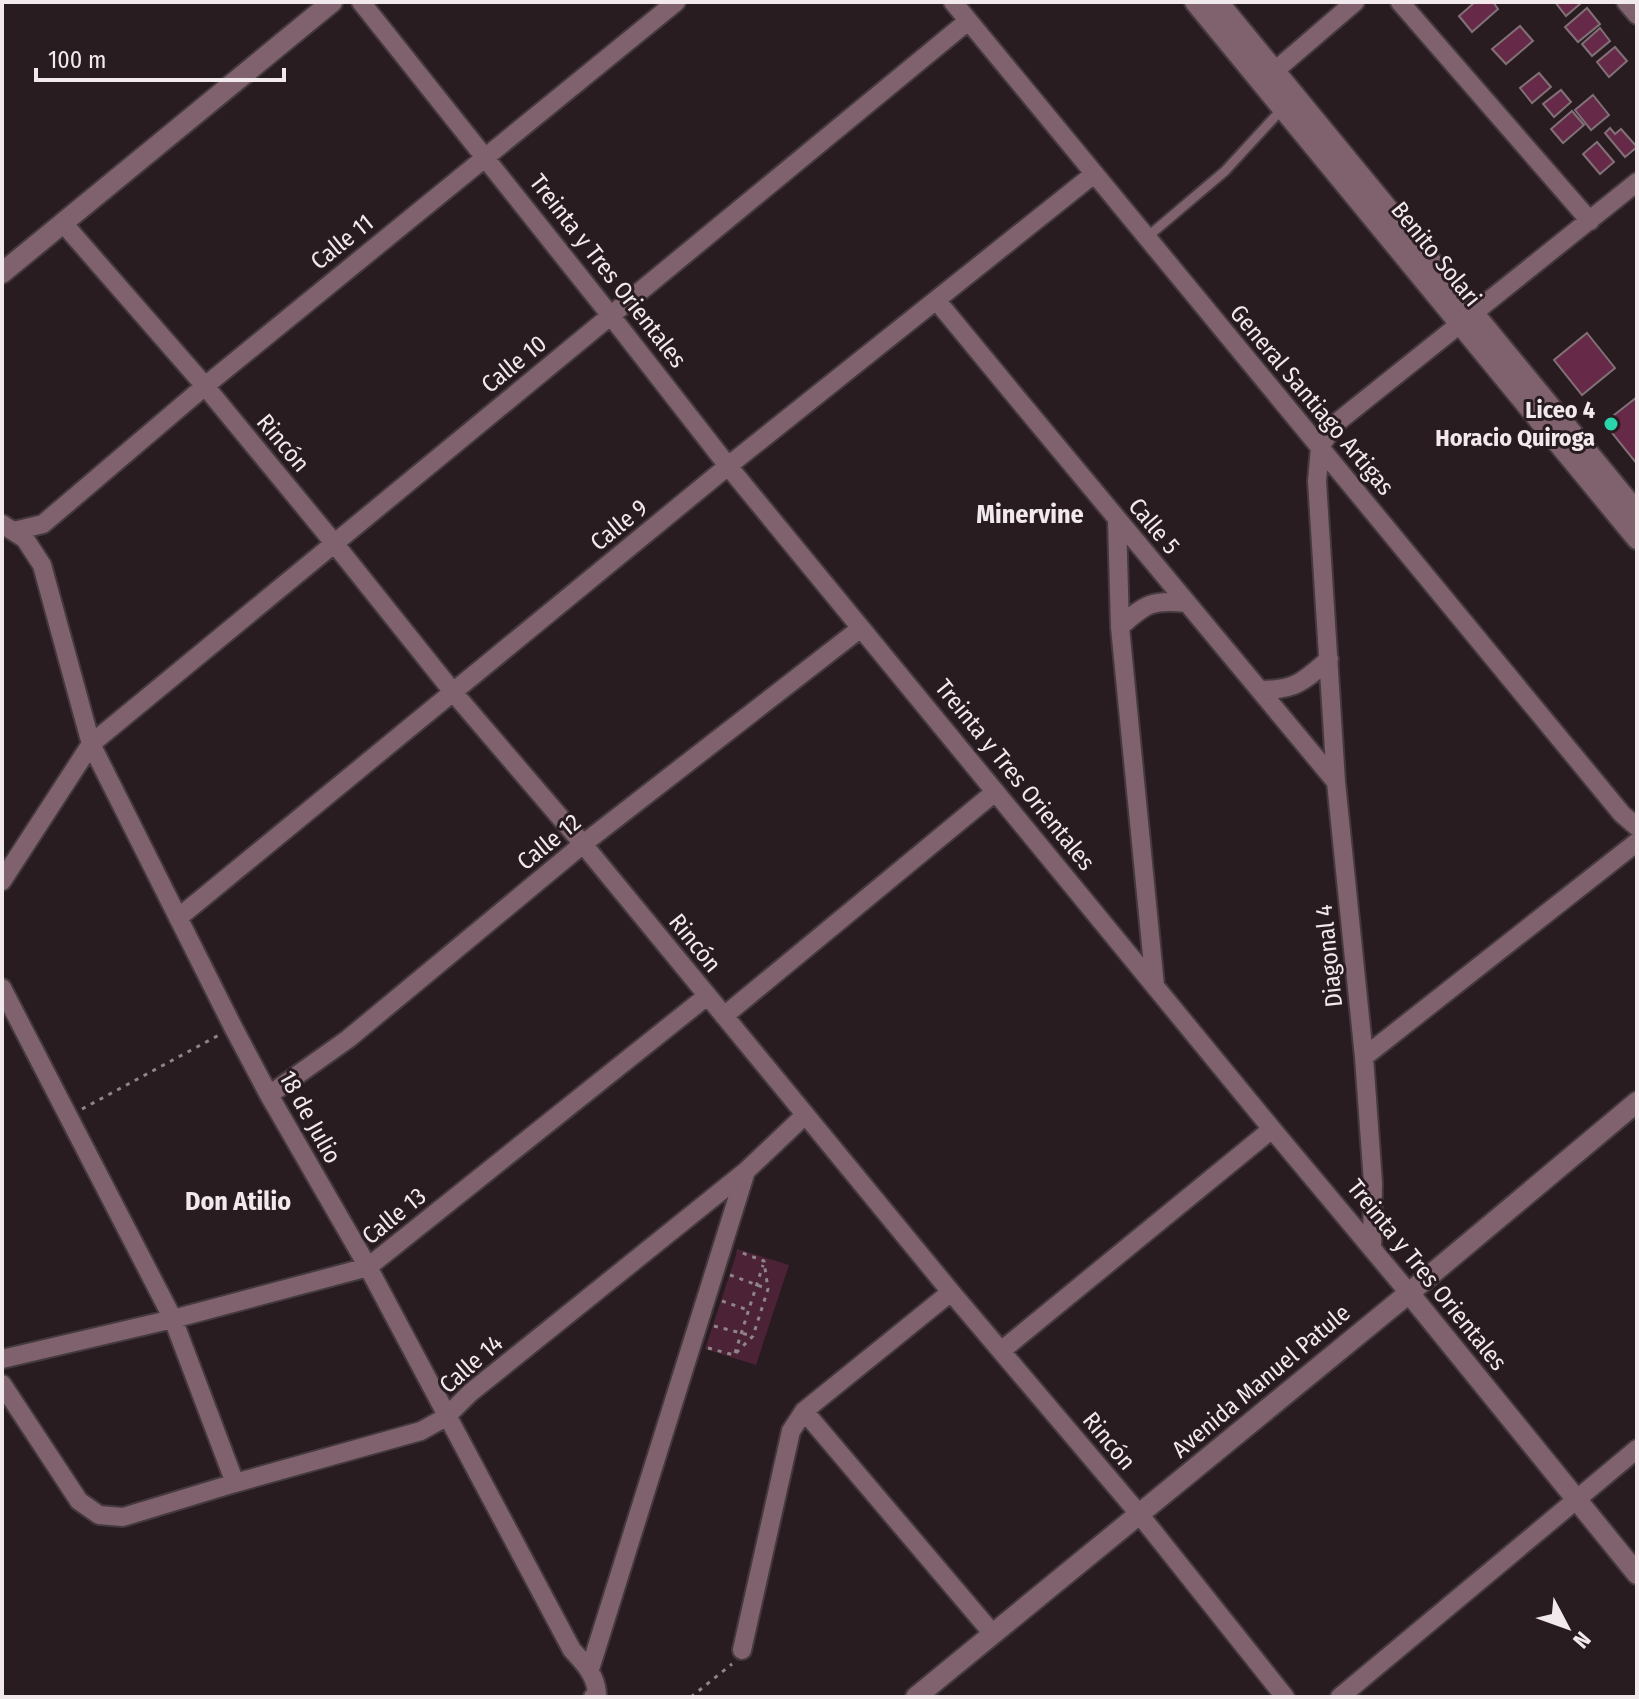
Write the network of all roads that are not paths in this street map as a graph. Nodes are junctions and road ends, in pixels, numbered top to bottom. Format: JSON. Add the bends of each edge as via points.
{"nodes":[{"id":1,"x":332,"y":2,"type":"edge"},
{"id":2,"x":361,"y":2,"type":"edge"},
{"id":3,"x":676,"y":2,"type":"edge"},
{"id":4,"x":953,"y":2,"type":"edge"},
{"id":5,"x":1195,"y":2,"type":"edge"},
{"id":6,"x":1218,"y":2,"type":"edge"},
{"id":7,"x":1355,"y":2,"type":"edge"},
{"id":8,"x":1400,"y":2,"type":"edge"},
{"id":9,"x":1626,"y":2,"type":"edge"},
{"id":10,"x":1637,"y":15,"type":"edge"},
{"id":11,"x":968,"y":21,"type":"junction"},
{"id":12,"x":1267,"y":77,"type":"junction"},
{"id":13,"x":1283,"y":108,"type":"junction"},
{"id":14,"x":484,"y":157,"type":"junction"},
{"id":15,"x":1094,"y":174,"type":"junction"},
{"id":16,"x":1637,"y":182,"type":"edge"},
{"id":17,"x":1590,"y":221,"type":"junction"},
{"id":18,"x":63,"y":223,"type":"junction"},
{"id":19,"x":1146,"y":238,"type":"junction"},
{"id":20,"x":2,"y":273,"type":"edge"},
{"id":21,"x":937,"y":301,"type":"junction"},
{"id":22,"x":611,"y":316,"type":"junction"},
{"id":23,"x":1467,"y":319,"type":"junction"},
{"id":24,"x":205,"y":386,"type":"junction"},
{"id":25,"x":1320,"y":447,"type":"junction"},
{"id":26,"x":728,"y":466,"type":"junction"},
{"id":27,"x":1637,"y":512,"type":"edge"},
{"id":28,"x":1117,"y":520,"type":"junction"},
{"id":29,"x":43,"y":524,"type":"junction"},
{"id":30,"x":8,"y":528,"type":"edge"},
{"id":31,"x":1637,"y":539,"type":"edge"},
{"id":32,"x":334,"y":543,"type":"junction"},
{"id":33,"x":37,"y":557,"type":"junction"},
{"id":34,"x":1187,"y":603,"type":"junction"},
{"id":35,"x":1120,"y":627,"type":"junction"},
{"id":36,"x":861,"y":628,"type":"junction"},
{"id":37,"x":1329,"y":659,"type":"junction"},
{"id":38,"x":1260,"y":690,"type":"junction"},
{"id":39,"x":453,"y":692,"type":"junction"},
{"id":40,"x":91,"y":744,"type":"junction"},
{"id":41,"x":1336,"y":782,"type":"junction"},
{"id":42,"x":995,"y":792,"type":"junction"},
{"id":43,"x":1637,"y":827,"type":"edge"},
{"id":44,"x":1637,"y":842,"type":"edge"},
{"id":45,"x":583,"y":844,"type":"junction"},
{"id":46,"x":2,"y":881,"type":"edge"},
{"id":47,"x":178,"y":918,"type":"junction"},
{"id":48,"x":1155,"y":986,"type":"junction"},
{"id":49,"x":2,"y":988,"type":"edge"},
{"id":50,"x":707,"y":996,"type":"junction"},
{"id":51,"x":724,"y":1016,"type":"junction"},
{"id":52,"x":1364,"y":1057,"type":"junction"},
{"id":53,"x":269,"y":1095,"type":"junction"},
{"id":54,"x":1637,"y":1102,"type":"edge"},
{"id":55,"x":805,"y":1115,"type":"junction"},
{"id":56,"x":1272,"y":1129,"type":"junction"},
{"id":57,"x":746,"y":1171,"type":"junction"},
{"id":58,"x":1372,"y":1249,"type":"junction"},
{"id":59,"x":368,"y":1267,"type":"junction"},
{"id":60,"x":951,"y":1292,"type":"junction"},
{"id":61,"x":1409,"y":1293,"type":"junction"},
{"id":62,"x":173,"y":1319,"type":"junction"},
{"id":63,"x":1001,"y":1351,"type":"junction"},
{"id":64,"x":2,"y":1359,"type":"edge"},
{"id":65,"x":2,"y":1384,"type":"edge"},
{"id":66,"x":804,"y":1411,"type":"junction"},
{"id":67,"x":446,"y":1417,"type":"junction"},
{"id":68,"x":1637,"y":1449,"type":"edge"},
{"id":69,"x":235,"y":1483,"type":"junction"},
{"id":70,"x":1576,"y":1499,"type":"junction"},
{"id":71,"x":1140,"y":1515,"type":"junction"},
{"id":72,"x":1637,"y":1574,"type":"edge"},
{"id":73,"x":993,"y":1634,"type":"junction"},
{"id":74,"x":742,"y":1650,"type":"road end"},
{"id":75,"x":590,"y":1669,"type":"junction"},
{"id":76,"x":593,"y":1697,"type":"edge"},
{"id":77,"x":916,"y":1697,"type":"edge"},
{"id":78,"x":1285,"y":1697,"type":"edge"},
{"id":79,"x":1340,"y":1697,"type":"edge"}],
"edges":[{"from":1,"to":18,"type":"street"},
{"from":2,"to":14,"type":"street","name":"Treinta y Tres Orientales"},
{"from":3,"to":14,"type":"street","name":"Calle 11"},
{"from":4,"to":11,"type":"street","name":"General Santiago Artigas"},
{"from":5,"to":12,"type":"street","name":"Benito Solari"},
{"from":6,"to":12,"type":"street","name":"Benito Solari"},
{"from":7,"to":12,"type":"street"},
{"from":8,"to":17,"type":"street"},
{"from":9,"to":10,"type":"street"},
{"from":11,"to":15,"type":"street","name":"General Santiago Artigas"},
{"from":11,"to":22,"type":"street","name":"Calle 10"},
{"from":12,"to":13,"type":"street","name":"Benito Solari"},
{"from":12,"to":23,"type":"street","name":"Benito Solari"},
{"from":13,"to":19,"type":"lane","via":[[1225,171]]},
{"from":13,"to":23,"type":"street","name":"Benito Solari"},
{"from":14,"to":22,"type":"street","name":"Treinta y Tres Orientales"},
{"from":14,"to":24,"type":"street","name":"Calle 11"},
{"from":15,"to":19,"type":"street","name":"General Santiago Artigas"},
{"from":15,"to":21,"type":"street","name":"Calle 9"},
{"from":16,"to":17,"type":"street"},
{"from":17,"to":23,"type":"street"},
{"from":18,"to":20,"type":"street"},
{"from":18,"to":24,"type":"street","name":"Rincón"},
{"from":19,"to":25,"type":"street","name":"General Santiago Artigas"},
{"from":21,"to":26,"type":"street","name":"Calle 9"},
{"from":21,"to":28,"type":"street","name":"Calle 5"},
{"from":22,"to":26,"type":"street","name":"Treinta y Tres Orientales"},
{"from":22,"to":32,"type":"street","name":"Calle 10"},
{"from":23,"to":25,"type":"street","via":[[1335,424]]},
{"from":23,"to":27,"type":"street","name":"Benito Solari"},
{"from":23,"to":31,"type":"street","name":"Benito Solari"},
{"from":24,"to":29,"type":"street","name":"Calle 11"},
{"from":24,"to":32,"type":"street","name":"Rincón"},
{"from":25,"to":37,"type":"street","name":"Diagonal 4","via":[[1317,481]]},
{"from":25,"to":43,"type":"street","name":"General Santiago Artigas"},
{"from":26,"to":36,"type":"street","name":"Treinta y Tres Orientales"},
{"from":26,"to":39,"type":"street","name":"Calle 9"},
{"from":28,"to":34,"type":"street","name":"Calle 5"},
{"from":28,"to":35,"type":"street"},
{"from":29,"to":30,"type":"street","name":"Calle 11"},
{"from":29,"to":33,"type":"street","name":"Calle 11"},
{"from":30,"to":33,"type":"street","via":[[25,539]]},
{"from":32,"to":39,"type":"street","name":"Rincón"},
{"from":32,"to":40,"type":"street","name":"Calle 10"},
{"from":33,"to":40,"type":"street","name":"18 de Julio"},
{"from":34,"to":35,"type":"street","via":[[1162,600],[1140,609]]},
{"from":34,"to":38,"type":"street","name":"Calle 5"},
{"from":35,"to":48,"type":"street"},
{"from":36,"to":42,"type":"street","name":"Treinta y Tres Orientales"},
{"from":36,"to":45,"type":"street","name":"Calle 12"},
{"from":37,"to":38,"type":"street","via":[[1305,681],[1282,690]]},
{"from":37,"to":41,"type":"street","name":"Diagonal 4"},
{"from":38,"to":41,"type":"street","name":"Calle 5"},
{"from":39,"to":45,"type":"street","name":"Rincón"},
{"from":39,"to":47,"type":"street","name":"Calle 9"},
{"from":40,"to":46,"type":"street","name":"Calle 10"},
{"from":40,"to":47,"type":"street","name":"18 de Julio"},
{"from":41,"to":52,"type":"street","name":"Diagonal 4"},
{"from":42,"to":48,"type":"street","name":"Treinta y Tres Orientales"},
{"from":42,"to":51,"type":"street"},
{"from":44,"to":52,"type":"street"},
{"from":45,"to":50,"type":"street","name":"Rincón"},
{"from":45,"to":53,"type":"street","name":"Calle 12","via":[[348,1039]]},
{"from":47,"to":53,"type":"street","name":"18 de Julio"},
{"from":48,"to":56,"type":"street","name":"Treinta y Tres Orientales"},
{"from":49,"to":62,"type":"street"},
{"from":50,"to":51,"type":"street","name":"Rincón"},
{"from":50,"to":59,"type":"street","name":"Calle 13"},
{"from":51,"to":55,"type":"street","name":"Rincón"},
{"from":52,"to":58,"type":"street","name":"Diagonal 4"},
{"from":53,"to":59,"type":"street","name":"18 de Julio"},
{"from":54,"to":61,"type":"street","name":"Avenida Manuel Patule"},
{"from":55,"to":57,"type":"street","name":"Calle 14"},
{"from":55,"to":60,"type":"street","name":"Rincón"},
{"from":56,"to":58,"type":"street","name":"Treinta y Tres Orientales"},
{"from":56,"to":63,"type":"street"},
{"from":57,"to":67,"type":"street","name":"Calle 14"},
{"from":57,"to":75,"type":"street"},
{"from":58,"to":61,"type":"street","name":"Treinta y Tres Orientales"},
{"from":59,"to":62,"type":"street","name":"Calle 13"},
{"from":59,"to":67,"type":"street","name":"18 de Julio"},
{"from":60,"to":63,"type":"street","name":"Rincón"},
{"from":60,"to":66,"type":"street"},
{"from":61,"to":70,"type":"street","name":"Treinta y Tres Orientales"},
{"from":61,"to":71,"type":"street","name":"Avenida Manuel Patule"},
{"from":62,"to":64,"type":"street","name":"Calle 13"},
{"from":62,"to":69,"type":"street"},
{"from":63,"to":71,"type":"street","name":"Rincón"},
{"from":65,"to":69,"type":"street","name":"Calle 14","via":[[79,1501],[99,1515],[123,1517]]},
{"from":66,"to":73,"type":"street"},
{"from":66,"to":74,"type":"street","via":[[791,1431]]},
{"from":67,"to":69,"type":"street","name":"Calle 14","via":[[421,1431]]},
{"from":67,"to":75,"type":"street","name":"18 de Julio","via":[[572,1650]]},
{"from":68,"to":70,"type":"street"},
{"from":70,"to":72,"type":"street","name":"Treinta y Tres Orientales"},
{"from":70,"to":79,"type":"street"},
{"from":71,"to":73,"type":"street","name":"Avenida Manuel Patule"},
{"from":71,"to":78,"type":"street","name":"Rincón"},
{"from":73,"to":77,"type":"street","name":"Avenida Manuel Patule"},
{"from":75,"to":76,"type":"street","via":[[596,1683]]}]}
